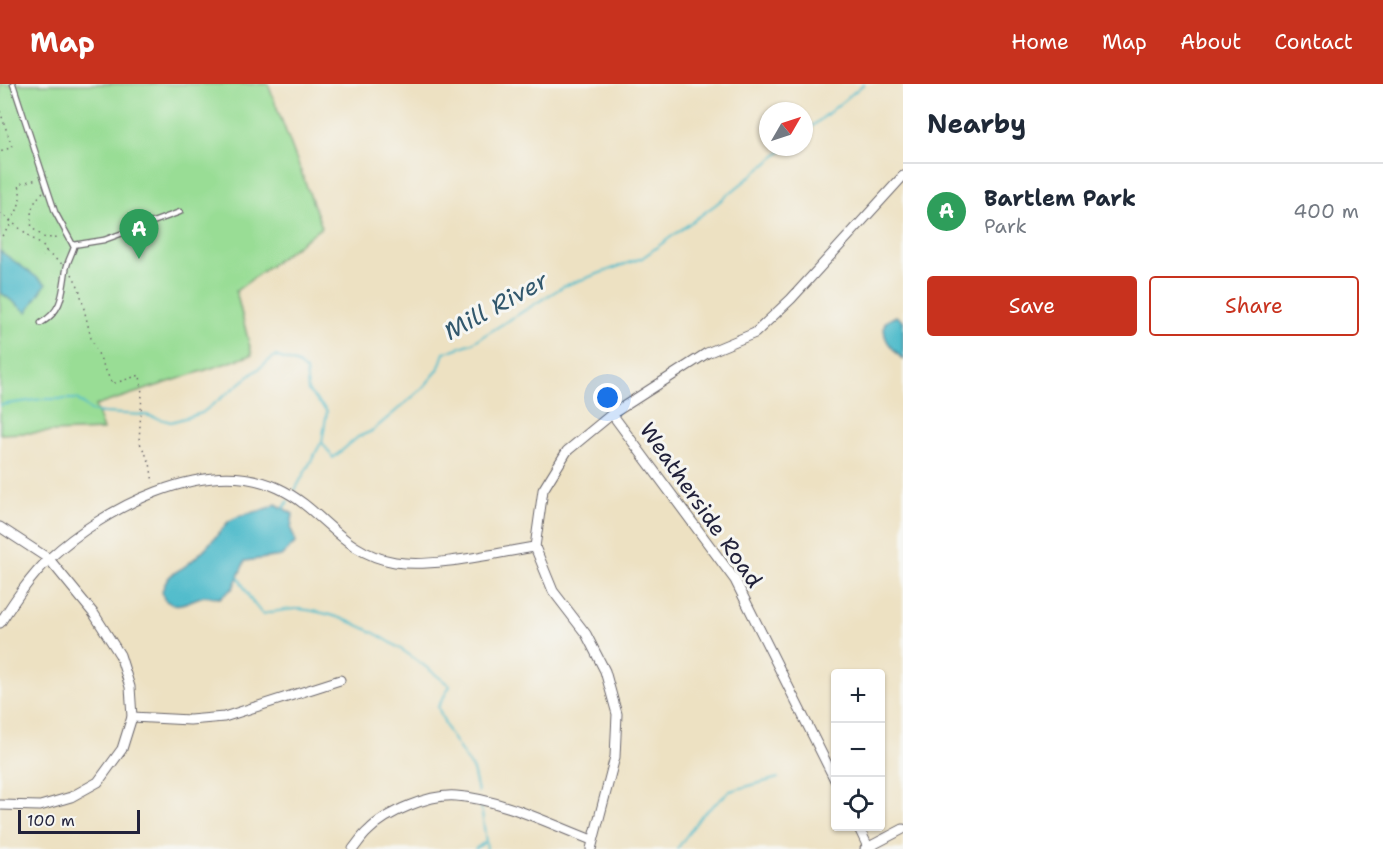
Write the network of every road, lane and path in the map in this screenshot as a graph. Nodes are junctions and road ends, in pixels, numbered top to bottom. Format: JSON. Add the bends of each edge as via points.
{"nodes":[{"id":1,"x":13,"y":84,"type":"edge"},
{"id":2,"x":0,"y":111,"type":"edge"},
{"id":3,"x":0,"y":152,"type":"edge"},
{"id":4,"x":903,"y":176,"type":"edge"},
{"id":5,"x":180,"y":212,"type":"dead end"},
{"id":6,"x":0,"y":213,"type":"edge"},
{"id":7,"x":11,"y":222,"type":"junction"},
{"id":8,"x":32,"y":228,"type":"junction"},
{"id":9,"x":27,"y":234,"type":"junction"},
{"id":10,"x":2,"y":236,"type":"dead end"},
{"id":11,"x":69,"y":236,"type":"junction"},
{"id":12,"x":74,"y":245,"type":"junction"},
{"id":13,"x":46,"y":252,"type":"junction"},
{"id":14,"x":43,"y":256,"type":"dead end"},
{"id":15,"x":66,"y":268,"type":"junction"},
{"id":16,"x":41,"y":323,"type":"dead end"},
{"id":17,"x":612,"y":414,"type":"junction"},
{"id":18,"x":156,"y":492,"type":"junction"},
{"id":19,"x":0,"y":526,"type":"edge"},
{"id":20,"x":535,"y":547,"type":"junction"},
{"id":21,"x":49,"y":559,"type":"junction"},
{"id":22,"x":0,"y":623,"type":"edge"},
{"id":23,"x":340,"y":680,"type":"dead end"},
{"id":24,"x":132,"y":717,"type":"junction"},
{"id":25,"x":834,"y":777,"type":"edge"},
{"id":26,"x":0,"y":805,"type":"edge"},
{"id":27,"x":903,"y":829,"type":"edge"},
{"id":28,"x":860,"y":831,"type":"edge"},
{"id":29,"x":592,"y":844,"type":"edge"},
{"id":30,"x":866,"y":848,"type":"edge"},
{"id":31,"x":353,"y":849,"type":"edge"}],
"edges":[{"from":1,"to":11,"type":"lane","via":[[55,212]]},
{"from":2,"to":3,"type":"path","via":[[12,147]]},
{"from":4,"to":17,"type":"street","via":[[755,333],[707,353]]},
{"from":5,"to":12,"type":"lane","via":[[104,240]]},
{"from":6,"to":7,"type":"path"},
{"from":7,"to":8,"type":"path","via":[[17,213],[19,184],[37,178],[43,191],[34,200]]},
{"from":7,"to":9,"type":"path"},
{"from":7,"to":10,"type":"path"},
{"from":8,"to":9,"type":"path"},
{"from":8,"to":11,"type":"path","via":[[45,238]]},
{"from":9,"to":13,"type":"path"},
{"from":11,"to":12,"type":"lane"},
{"from":12,"to":15,"type":"lane"},
{"from":13,"to":14,"type":"path"},
{"from":13,"to":15,"type":"path"},
{"from":15,"to":16,"type":"lane","via":[[58,307],[53,316]]},
{"from":15,"to":18,"type":"path","via":[[79,288],[91,338],[112,384],[140,375],[140,441]]},
{"from":17,"to":20,"type":"street","via":[[567,451],[543,490]]},
{"from":17,"to":25,"type":"street","name":"Weatherside Road","via":[[735,580]]},
{"from":18,"to":20,"type":"street","via":[[221,478],[276,487],[315,513],[348,543],[369,555],[395,562],[417,564]]},
{"from":18,"to":21,"type":"street","via":[[104,517]]},
{"from":19,"to":21,"type":"street"},
{"from":20,"to":29,"type":"street","via":[[553,591],[586,634],[605,670],[617,714],[615,757]]},
{"from":21,"to":22,"type":"street","via":[[19,593]]},
{"from":21,"to":24,"type":"street","via":[[120,655],[130,687]]},
{"from":23,"to":24,"type":"street","via":[[224,717]]},
{"from":24,"to":26,"type":"street","via":[[122,749],[98,782],[71,797],[40,806]]},
{"from":27,"to":30,"type":"street"},
{"from":28,"to":30,"type":"street"},
{"from":29,"to":31,"type":"street","via":[[489,801],[454,795],[395,811],[369,830]]}]}
